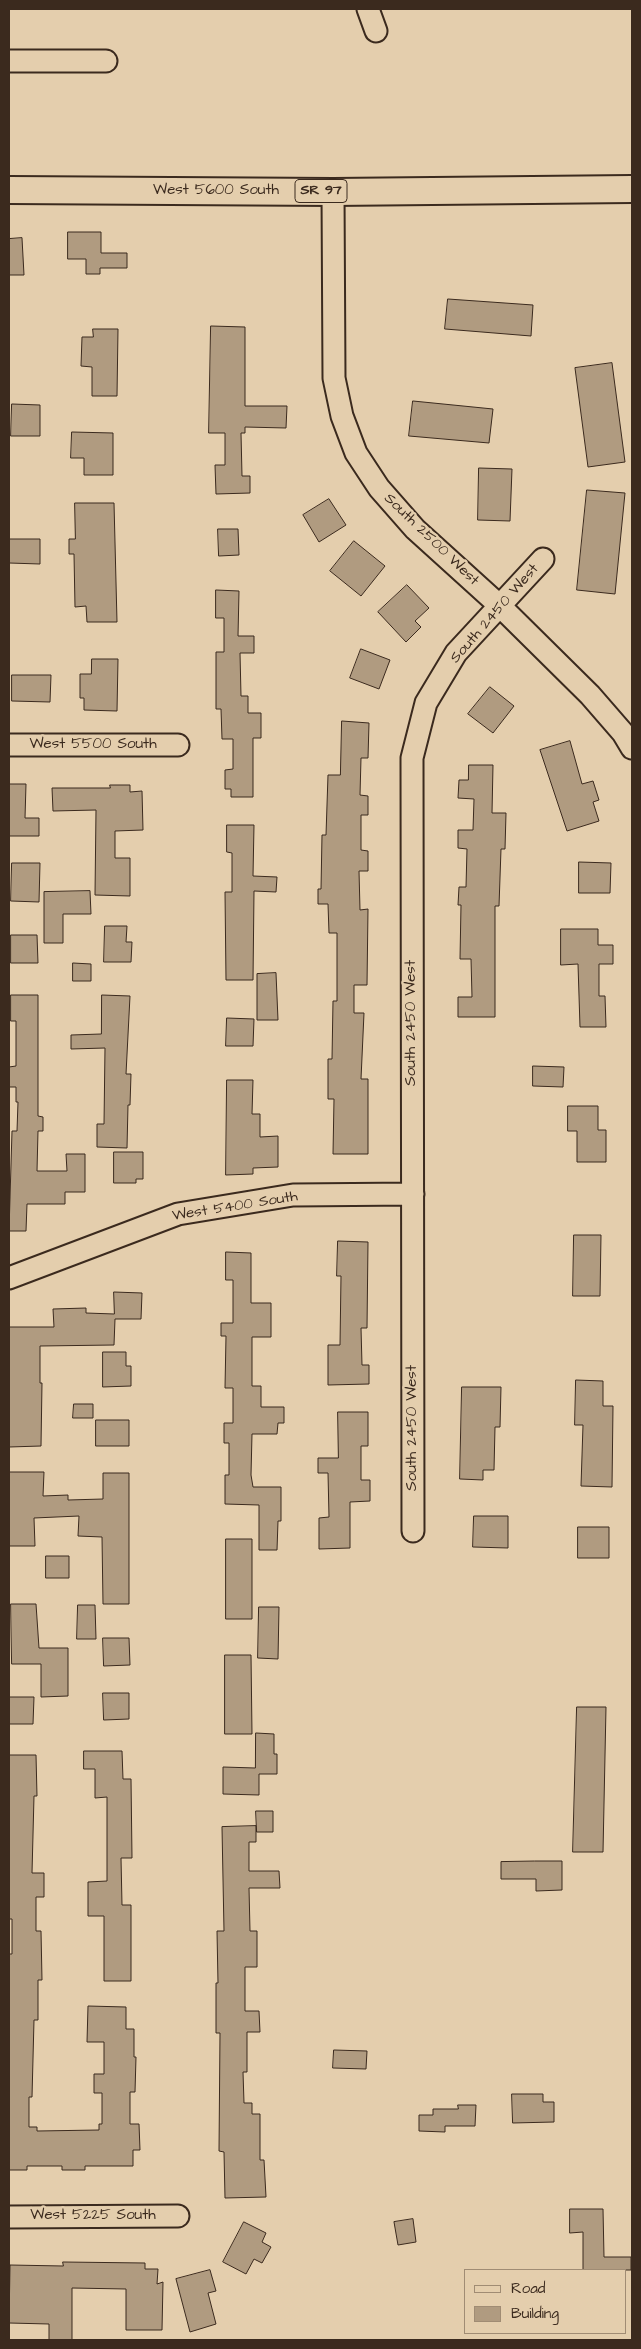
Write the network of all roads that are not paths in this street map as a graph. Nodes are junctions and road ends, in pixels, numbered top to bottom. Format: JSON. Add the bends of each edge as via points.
{"nodes":[{"id":1,"x":368,"y":9,"type":"edge"},
{"id":2,"x":376,"y":31,"type":"dead end"},
{"id":3,"x":9,"y":61,"type":"edge"},
{"id":4,"x":106,"y":61,"type":"dead end"},
{"id":5,"x":632,"y":189,"type":"edge"},
{"id":6,"x":9,"y":190,"type":"edge"},
{"id":7,"x":333,"y":192,"type":"junction"},
{"id":8,"x":543,"y":559,"type":"dead end"},
{"id":9,"x":500,"y":606,"type":"junction"},
{"id":10,"x":9,"y":745,"type":"edge"},
{"id":11,"x":178,"y":745,"type":"dead end"},
{"id":12,"x":632,"y":748,"type":"edge"},
{"id":13,"x":413,"y":1194,"type":"junction"},
{"id":14,"x":9,"y":1278,"type":"edge"},
{"id":15,"x":413,"y":1532,"type":"dead end"},
{"id":16,"x":178,"y":2216,"type":"dead end"},
{"id":17,"x":9,"y":2217,"type":"edge"}],
"edges":[{"from":1,"to":2,"type":"street"},
{"from":3,"to":4,"type":"street"},
{"from":5,"to":7,"type":"main road","name":"West 5600 South","number":"SR 97"},
{"from":6,"to":7,"type":"main road","name":"West 5600 South","number":"SR 97"},
{"from":7,"to":9,"type":"street","name":"South 2500 West","via":[[334,378],[342,416],[356,453],[379,488],[415,529]]},
{"from":8,"to":9,"type":"street","name":"South 2450 West"},
{"from":9,"to":12,"type":"street","name":"South 2500 West","via":[[590,695],[623,732]]},
{"from":9,"to":13,"type":"street","name":"South 2450 West","via":[[456,653],[426,702],[412,758]]},
{"from":10,"to":11,"type":"street","name":"West 5500 South"},
{"from":13,"to":14,"type":"street","name":"West 5400 South","via":[[293,1195],[178,1214]]},
{"from":13,"to":15,"type":"street","name":"South 2450 West"},
{"from":16,"to":17,"type":"street","name":"West 5225 South"}]}
